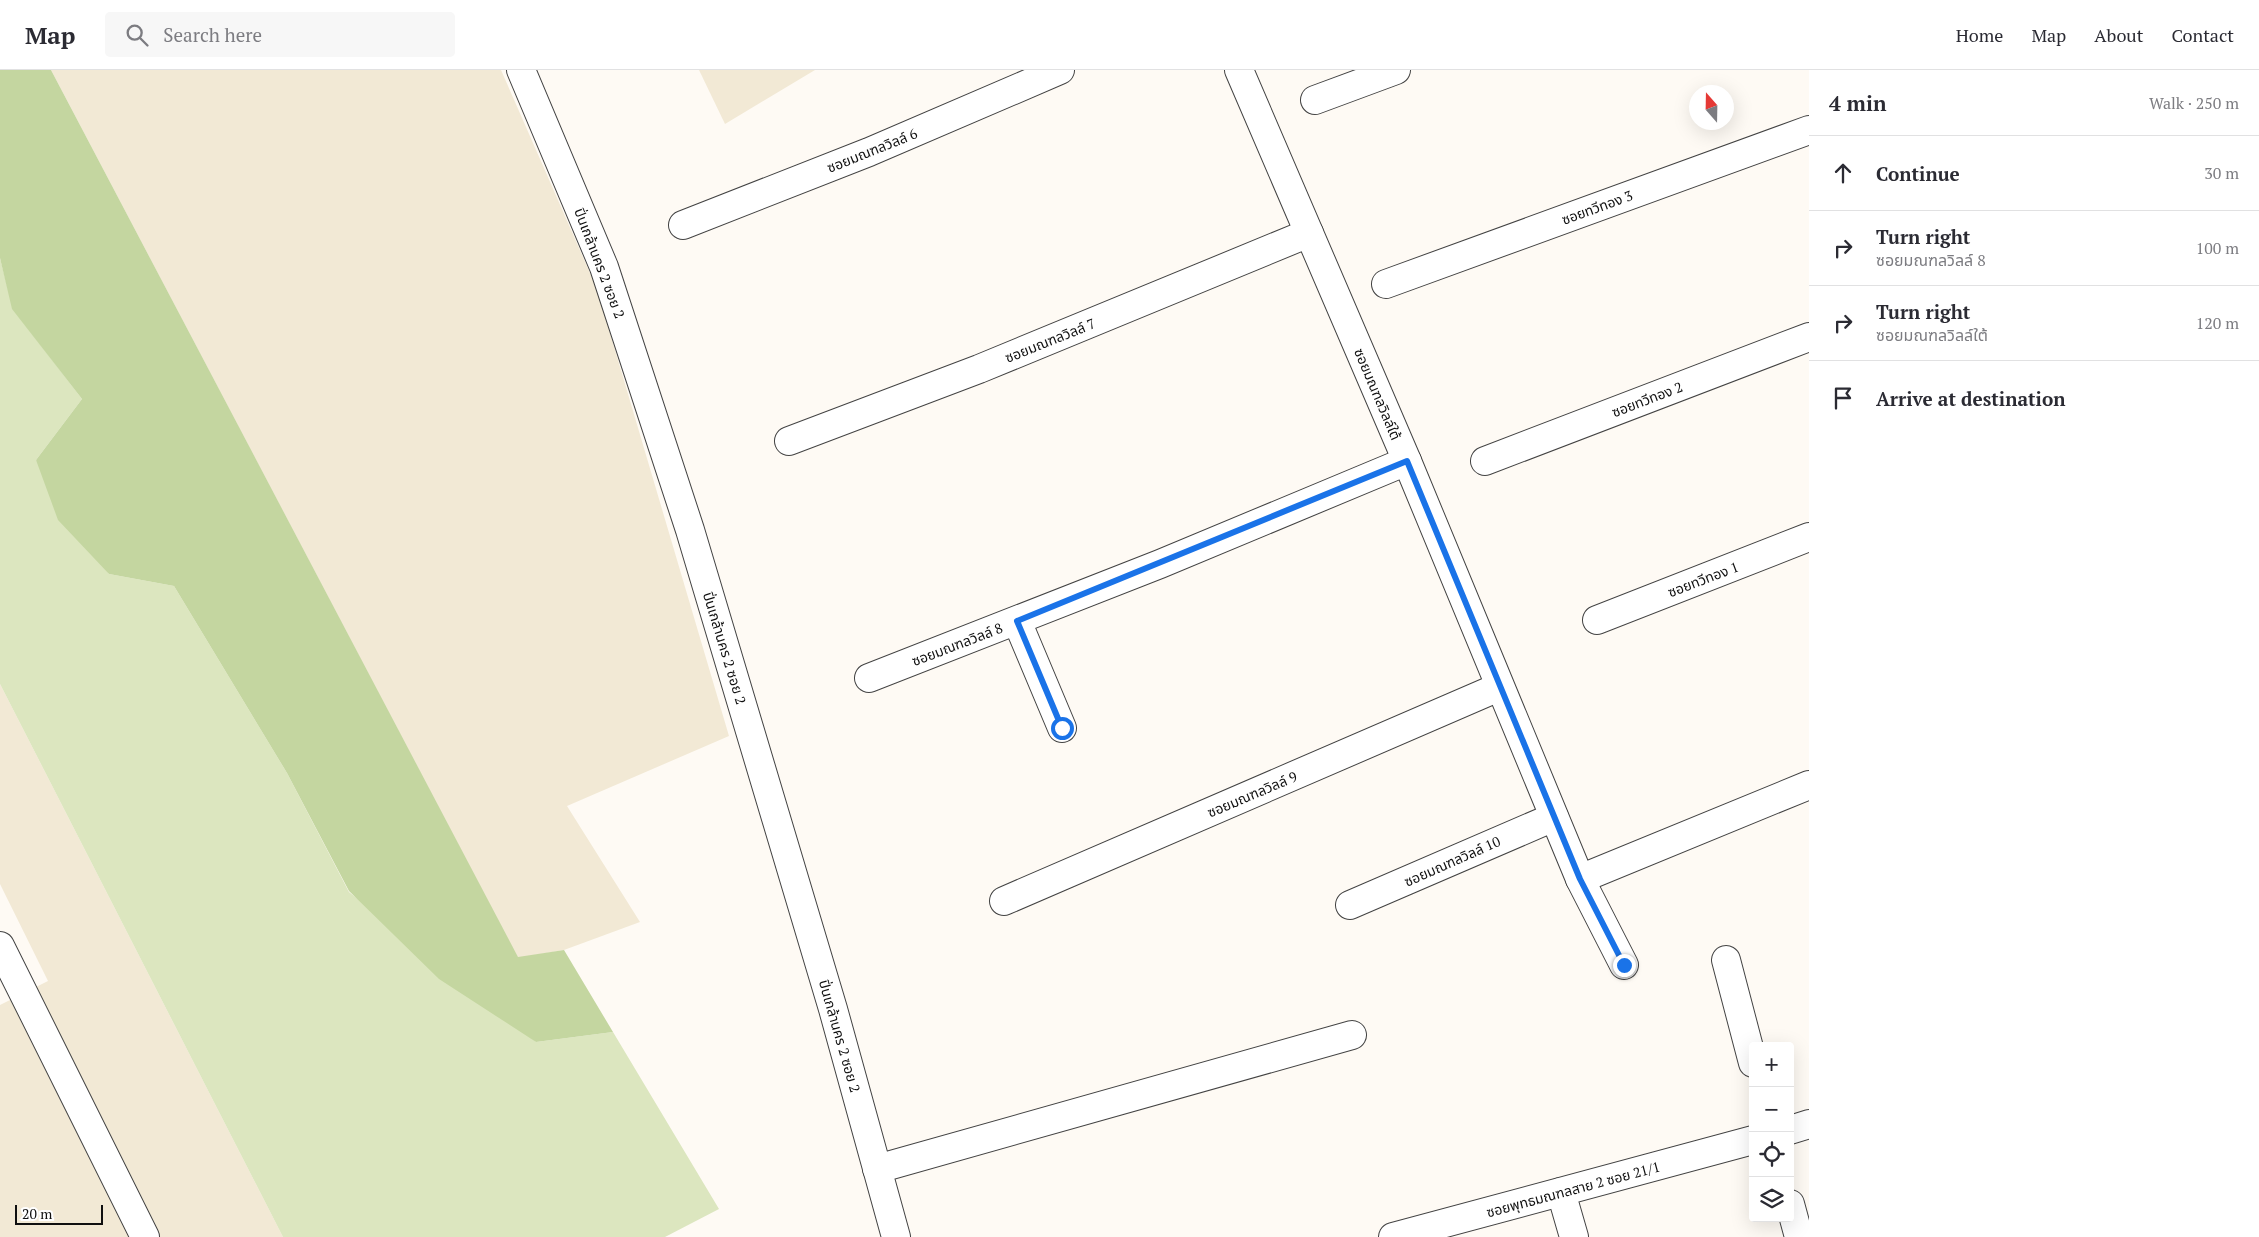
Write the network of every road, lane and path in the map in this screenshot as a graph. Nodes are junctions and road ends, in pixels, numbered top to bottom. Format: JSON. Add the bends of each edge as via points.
{"nodes":[{"id":1,"x":521,"y":70,"type":"edge"},
{"id":2,"x":1060,"y":70,"type":"edge"},
{"id":3,"x":1239,"y":70,"type":"edge"},
{"id":4,"x":1382,"y":72,"type":"edge"},
{"id":5,"x":1315,"y":100,"type":"dead end"},
{"id":6,"x":1809,"y":130,"type":"edge"},
{"id":7,"x":683,"y":225,"type":"dead end"},
{"id":8,"x":1309,"y":233,"type":"junction"},
{"id":9,"x":1386,"y":284,"type":"dead end"},
{"id":10,"x":1809,"y":337,"type":"edge"},
{"id":11,"x":789,"y":441,"type":"dead end"},
{"id":12,"x":1407,"y":461,"type":"junction"},
{"id":13,"x":1485,"y":461,"type":"dead end"},
{"id":14,"x":1809,"y":537,"type":"edge"},
{"id":15,"x":1597,"y":620,"type":"dead end"},
{"id":16,"x":1017,"y":621,"type":"junction"},
{"id":17,"x":869,"y":678,"type":"dead end"},
{"id":18,"x":1500,"y":687,"type":"junction"},
{"id":19,"x":1062,"y":728,"type":"dead end"},
{"id":20,"x":1809,"y":785,"type":"edge"},
{"id":21,"x":1554,"y":817,"type":"junction"},
{"id":22,"x":1580,"y":879,"type":"junction"},
{"id":23,"x":1004,"y":901,"type":"dead end"},
{"id":24,"x":1350,"y":905,"type":"dead end"},
{"id":25,"x":0,"y":946,"type":"edge"},
{"id":26,"x":1726,"y":960,"type":"dead end"},
{"id":27,"x":1624,"y":965,"type":"dead end"},
{"id":28,"x":1352,"y":1035,"type":"dead end"},
{"id":29,"x":1749,"y":1048,"type":"edge"},
{"id":30,"x":1809,"y":1124,"type":"edge"},
{"id":31,"x":1794,"y":1129,"type":"edge"},
{"id":32,"x":1749,"y":1141,"type":"edge"},
{"id":33,"x":877,"y":1169,"type":"junction"},
{"id":34,"x":1562,"y":1192,"type":"junction"},
{"id":35,"x":1794,"y":1219,"type":"edge"},
{"id":36,"x":145,"y":1237,"type":"edge"},
{"id":37,"x":896,"y":1237,"type":"edge"},
{"id":38,"x":1392,"y":1237,"type":"edge"},
{"id":39,"x":1574,"y":1237,"type":"edge"},
{"id":40,"x":1799,"y":1237,"type":"edge"}],
"edges":[{"from":1,"to":33,"type":"street","name":"ปิ่นเกล้านคร 2 ซอย 2","via":[[604,267],[687,520]]},
{"from":2,"to":7,"type":"street","name":"ซอยมณฑลวิลล์ 6","via":[[869,152]]},
{"from":3,"to":8,"type":"street","name":"ซอยมณฑลวิลล์ใต้"},
{"from":4,"to":5,"type":"street"},
{"from":6,"to":9,"type":"street","name":"ซอยทวีทอง 3"},
{"from":8,"to":11,"type":"street","name":"ซอยมณฑลวิลล์ 7","via":[[979,369]]},
{"from":8,"to":12,"type":"street","name":"ซอยมณฑลวิลล์ใต้"},
{"from":10,"to":13,"type":"street","name":"ซอยทวีทอง 2"},
{"from":12,"to":16,"type":"street","name":"ซอยมณฑลวิลล์ 8"},
{"from":12,"to":18,"type":"street","name":"ซอยมณฑลวิลล์ใต้"},
{"from":14,"to":15,"type":"street","name":"ซอยทวีทอง 1"},
{"from":16,"to":17,"type":"street","name":"ซอยมณฑลวิลล์ 8"},
{"from":16,"to":19,"type":"street"},
{"from":18,"to":21,"type":"street","name":"ซอยมณฑลวิลล์ใต้"},
{"from":18,"to":23,"type":"street","name":"ซอยมณฑลวิลล์ 9"},
{"from":20,"to":22,"type":"street"},
{"from":21,"to":22,"type":"street","name":"ซอยมณฑลวิลล์ใต้"},
{"from":21,"to":24,"type":"street","name":"ซอยมณฑลวิลล์ 10"},
{"from":22,"to":27,"type":"street","name":"ซอยมณฑลวิลล์ใต้"},
{"from":25,"to":36,"type":"street"},
{"from":26,"to":29,"type":"street"},
{"from":28,"to":33,"type":"street"},
{"from":30,"to":31,"type":"street"},
{"from":32,"to":34,"type":"street","name":"ซอยพุทธมณฑลสาย 2 ซอย 21/1"},
{"from":33,"to":37,"type":"street","name":"ปิ่นเกล้านคร 2 ซอย 2"},
{"from":34,"to":38,"type":"street","name":"ซอยพุทธมณฑลสาย 2 ซอย 21/1"},
{"from":34,"to":39,"type":"street"},
{"from":35,"to":40,"type":"street"}]}
